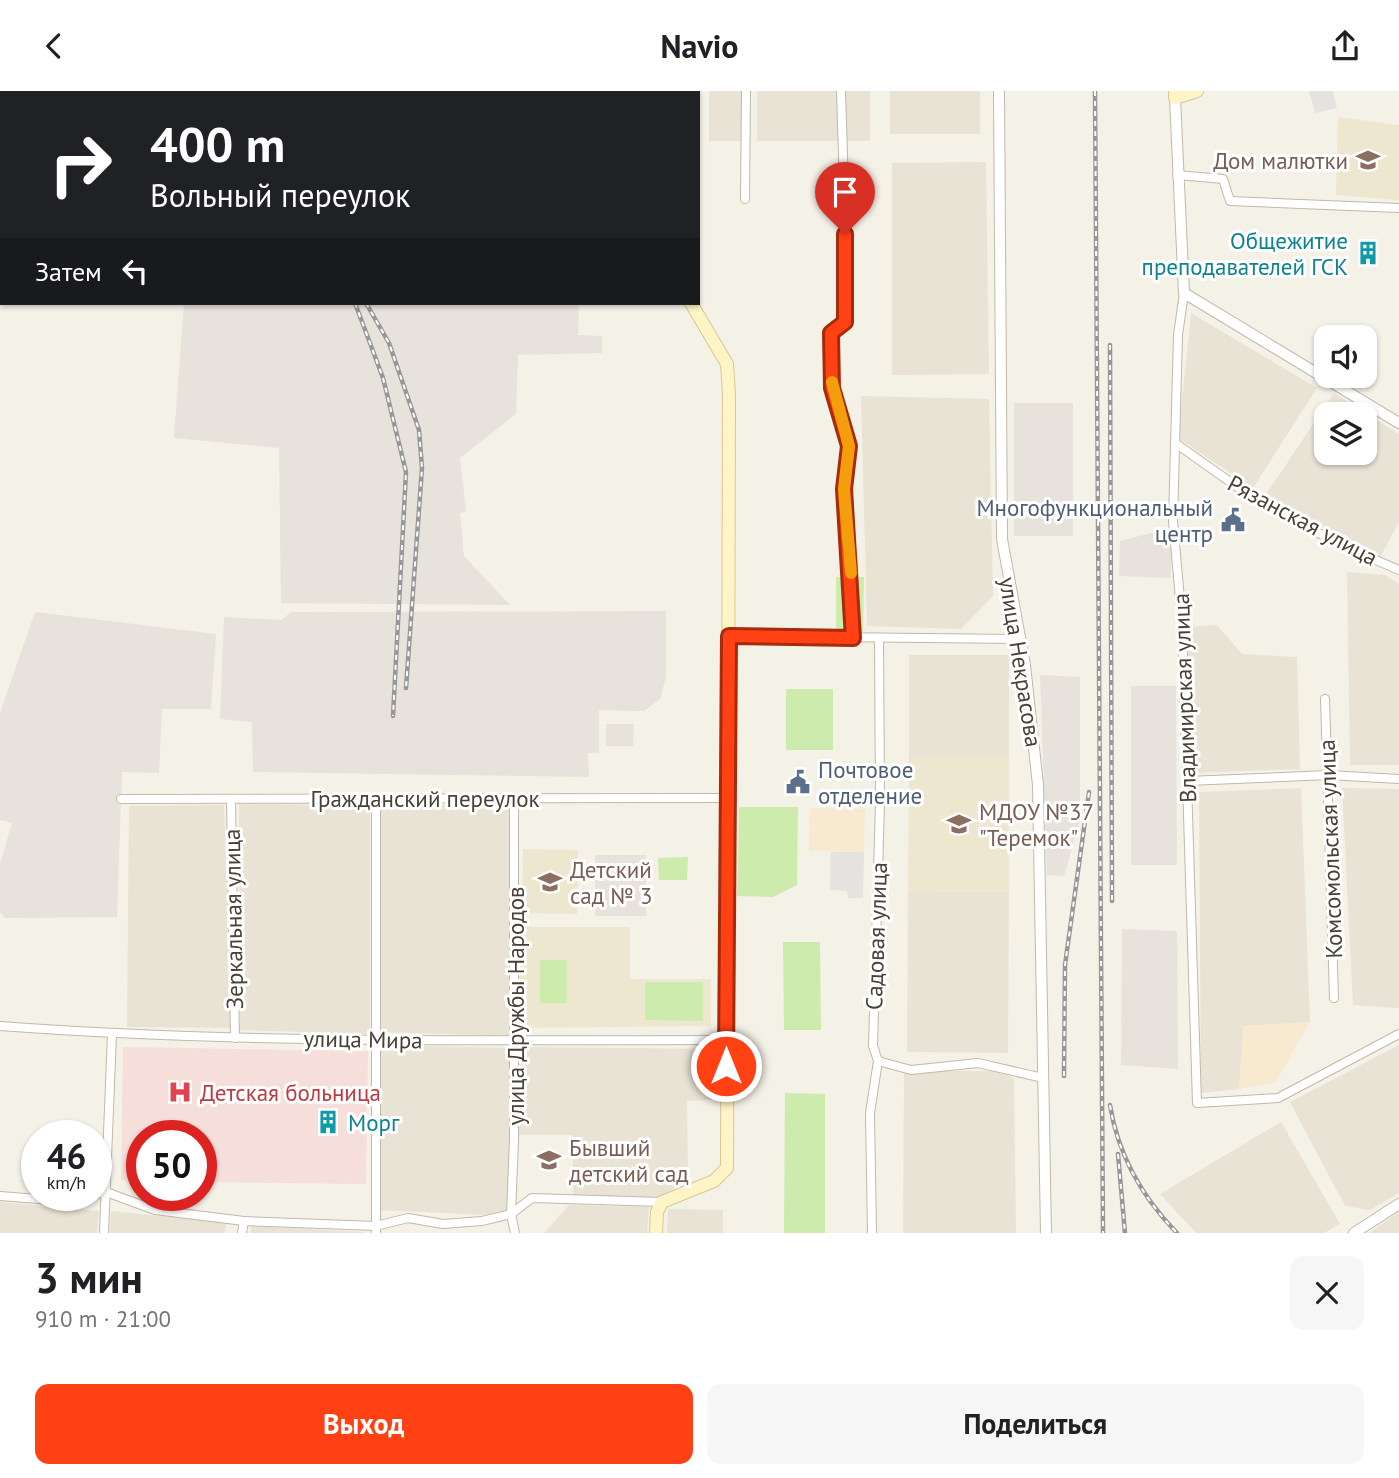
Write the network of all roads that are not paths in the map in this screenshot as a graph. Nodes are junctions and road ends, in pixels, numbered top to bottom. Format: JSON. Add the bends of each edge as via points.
{"nodes":[{"id":1,"x":746,"y":91,"type":"edge"},
{"id":2,"x":841,"y":91,"type":"edge"},
{"id":3,"x":999,"y":91,"type":"edge"},
{"id":4,"x":1197,"y":91,"type":"edge"},
{"id":5,"x":1175,"y":94,"type":"edge"},
{"id":6,"x":1177,"y":175,"type":"junction"},
{"id":7,"x":745,"y":199,"type":"dead end"},
{"id":8,"x":1399,"y":208,"type":"edge"},
{"id":9,"x":1184,"y":293,"type":"junction"},
{"id":10,"x":692,"y":305,"type":"edge"},
{"id":11,"x":1399,"y":423,"type":"edge"},
{"id":12,"x":1175,"y":443,"type":"junction"},
{"id":13,"x":1399,"y":570,"type":"edge"},
{"id":14,"x":729,"y":636,"type":"junction"},
{"id":15,"x":853,"y":638,"type":"junction"},
{"id":16,"x":879,"y":638,"type":"junction"},
{"id":17,"x":1019,"y":639,"type":"junction"},
{"id":18,"x":1325,"y":699,"type":"dead end"},
{"id":19,"x":1329,"y":775,"type":"junction"},
{"id":20,"x":1399,"y":779,"type":"edge"},
{"id":21,"x":1187,"y":781,"type":"junction"},
{"id":22,"x":514,"y":797,"type":"junction"},
{"id":23,"x":729,"y":798,"type":"junction"},
{"id":24,"x":121,"y":799,"type":"dead end"},
{"id":25,"x":231,"y":800,"type":"junction"},
{"id":26,"x":376,"y":800,"type":"junction"},
{"id":27,"x":1334,"y":998,"type":"dead end"},
{"id":28,"x":0,"y":1025,"type":"edge"},
{"id":29,"x":112,"y":1034,"type":"junction"},
{"id":30,"x":1399,"y":1034,"type":"edge"},
{"id":31,"x":235,"y":1038,"type":"junction"},
{"id":32,"x":373,"y":1038,"type":"junction"},
{"id":33,"x":726,"y":1040,"type":"junction"},
{"id":34,"x":515,"y":1041,"type":"junction"},
{"id":35,"x":878,"y":1061,"type":"junction"},
{"id":36,"x":1043,"y":1078,"type":"junction"},
{"id":37,"x":109,"y":1120,"type":"edge"},
{"id":38,"x":112,"y":1194,"type":"edge"},
{"id":39,"x":0,"y":1196,"type":"edge"},
{"id":40,"x":21,"y":1198,"type":"edge"},
{"id":41,"x":1399,"y":1204,"type":"edge"},
{"id":42,"x":660,"y":1207,"type":"junction"},
{"id":43,"x":105,"y":1211,"type":"edge"},
{"id":44,"x":511,"y":1214,"type":"junction"},
{"id":45,"x":244,"y":1221,"type":"junction"},
{"id":46,"x":376,"y":1229,"type":"edge"},
{"id":47,"x":104,"y":1233,"type":"edge"},
{"id":48,"x":242,"y":1233,"type":"edge"},
{"id":49,"x":515,"y":1233,"type":"edge"},
{"id":50,"x":656,"y":1233,"type":"edge"},
{"id":51,"x":872,"y":1233,"type":"edge"},
{"id":52,"x":1046,"y":1233,"type":"edge"},
{"id":53,"x":1354,"y":1233,"type":"edge"}],
"edges":[{"from":1,"to":7,"type":"street"},
{"from":2,"to":15,"type":"street","via":[[847,282],[845,322],[831,333],[832,388],[849,446],[844,489]]},
{"from":3,"to":17,"type":"street","name":"улица Некрасова","via":[[1002,539]]},
{"from":4,"to":5,"type":"main road"},
{"from":5,"to":6,"type":"street"},
{"from":6,"to":8,"type":"street","via":[[1223,179],[1230,201]]},
{"from":6,"to":9,"type":"street"},
{"from":9,"to":11,"type":"street"},
{"from":9,"to":12,"type":"street","name":"Владимирская улица"},
{"from":10,"to":14,"type":"main road","via":[[727,364]]},
{"from":12,"to":13,"type":"street","name":"Рязанская улица","via":[[1253,498]]},
{"from":12,"to":21,"type":"street","name":"Владимирская улица","via":[[1173,521],[1182,622]]},
{"from":14,"to":15,"type":"street"},
{"from":14,"to":23,"type":"main road"},
{"from":15,"to":16,"type":"street"},
{"from":16,"to":17,"type":"street"},
{"from":16,"to":35,"type":"street","name":"Садовая улица","via":[[880,829],[873,953],[873,1046]]},
{"from":17,"to":36,"type":"street","name":"улица Некрасова","via":[[1038,785]]},
{"from":18,"to":19,"type":"street","name":"Комсомольская улица"},
{"from":19,"to":20,"type":"street"},
{"from":19,"to":21,"type":"street"},
{"from":19,"to":27,"type":"street","name":"Комсомольская улица"},
{"from":21,"to":30,"type":"street","name":"Владимирская улица","via":[[1197,1103],[1278,1098]]},
{"from":22,"to":23,"type":"street","name":"Гражданский переулок"},
{"from":22,"to":26,"type":"street","name":"Гражданский переулок"},
{"from":22,"to":34,"type":"street","name":"улица Дружбы Народов"},
{"from":23,"to":33,"type":"main road"},
{"from":24,"to":25,"type":"street","name":"Гражданский переулок"},
{"from":25,"to":26,"type":"street","name":"Гражданский переулок"},
{"from":25,"to":31,"type":"street","name":"Зеркальная улица"},
{"from":26,"to":32,"type":"street"},
{"from":28,"to":29,"type":"street","name":"улица Мира"},
{"from":29,"to":31,"type":"street","name":"улица Мира"},
{"from":29,"to":37,"type":"street"},
{"from":31,"to":32,"type":"street","name":"улица Мира"},
{"from":32,"to":34,"type":"street","name":"улица Мира"},
{"from":32,"to":46,"type":"street"},
{"from":33,"to":34,"type":"street","name":"улица Мира"},
{"from":33,"to":42,"type":"main road","via":[[727,1168],[714,1181]]},
{"from":34,"to":44,"type":"street","name":"улица Дружбы Народов"},
{"from":35,"to":36,"type":"street","via":[[911,1070],[978,1063]]},
{"from":35,"to":51,"type":"street","name":"Садовая улица","via":[[870,1113]]},
{"from":36,"to":52,"type":"street","name":"улица Некрасова"},
{"from":38,"to":45,"type":"street","via":[[155,1210]]},
{"from":39,"to":40,"type":"street"},
{"from":41,"to":53,"type":"street"},
{"from":42,"to":44,"type":"street","via":[[532,1198]]},
{"from":42,"to":50,"type":"main road"},
{"from":43,"to":47,"type":"street"},
{"from":44,"to":46,"type":"street","via":[[443,1224],[408,1218]]},
{"from":44,"to":49,"type":"street","name":"улица Дружбы Народов"},
{"from":45,"to":46,"type":"street"},
{"from":45,"to":48,"type":"street"}]}
